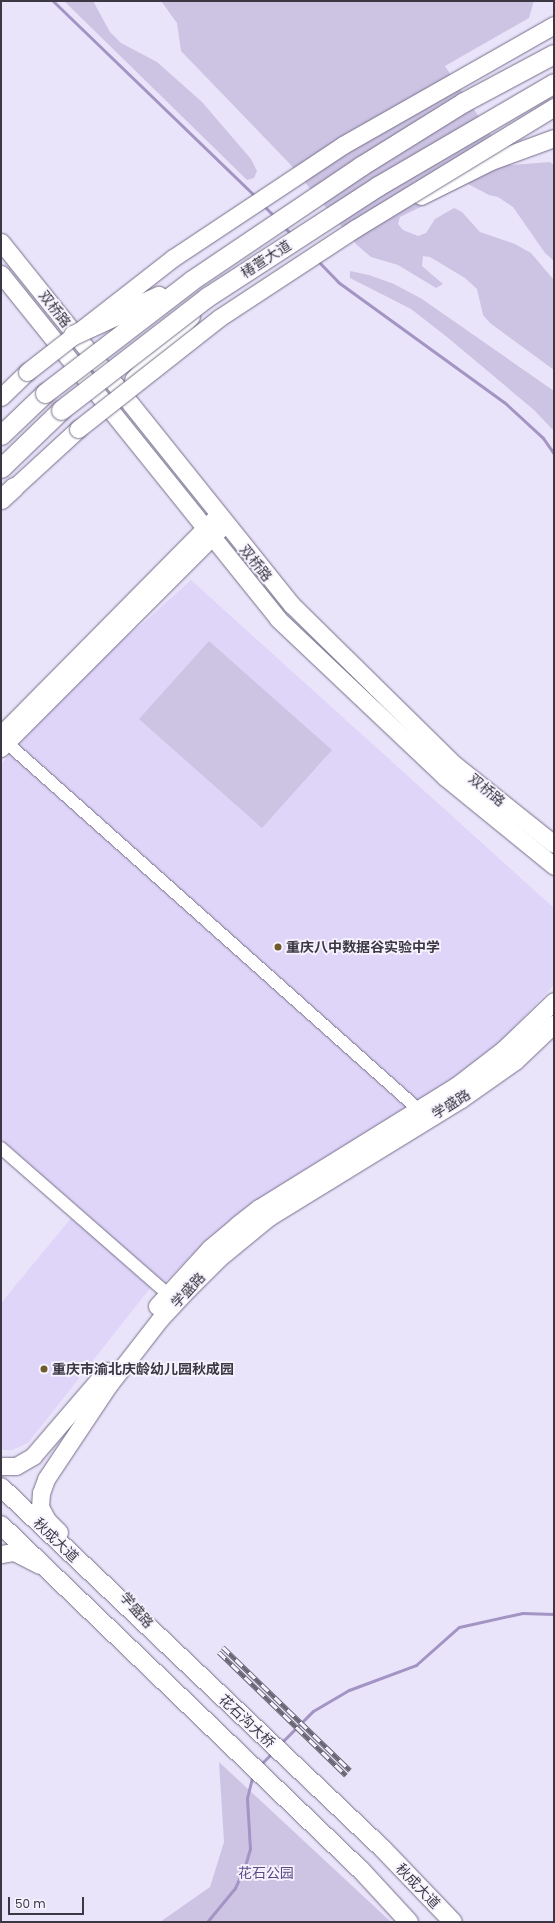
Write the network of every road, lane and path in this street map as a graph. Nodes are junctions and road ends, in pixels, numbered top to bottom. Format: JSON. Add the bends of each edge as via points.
{"nodes":[{"id":1,"x":554,"y":26,"type":"edge"},
{"id":2,"x":554,"y":54,"type":"edge"},
{"id":3,"x":554,"y":83,"type":"edge"},
{"id":4,"x":554,"y":107,"type":"edge"},
{"id":5,"x":554,"y":138,"type":"edge"},
{"id":6,"x":356,"y":228,"type":"junction"},
{"id":7,"x":1,"y":242,"type":"edge"},
{"id":8,"x":1,"y":274,"type":"edge"},
{"id":9,"x":192,"y":280,"type":"junction"},
{"id":10,"x":207,"y":297,"type":"junction"},
{"id":11,"x":73,"y":335,"type":"junction"},
{"id":12,"x":122,"y":393,"type":"junction"},
{"id":13,"x":1,"y":397,"type":"edge"},
{"id":14,"x":1,"y":435,"type":"edge"},
{"id":15,"x":1,"y":468,"type":"edge"},
{"id":16,"x":5,"y":495,"type":"edge"},
{"id":17,"x":221,"y":520,"type":"junction"},
{"id":18,"x":207,"y":533,"type":"junction"},
{"id":19,"x":3,"y":742,"type":"edge"},
{"id":20,"x":554,"y":844,"type":"edge"},
{"id":21,"x":554,"y":866,"type":"edge"},
{"id":22,"x":554,"y":1001,"type":"edge"},
{"id":23,"x":554,"y":1024,"type":"edge"},
{"id":24,"x":419,"y":1110,"type":"junction"},
{"id":25,"x":1,"y":1148,"type":"edge"},
{"id":26,"x":168,"y":1294,"type":"junction"},
{"id":27,"x":1,"y":1466,"type":"edge"},
{"id":28,"x":1,"y":1487,"type":"edge"},
{"id":29,"x":1,"y":1525,"type":"edge"},
{"id":30,"x":1,"y":1554,"type":"edge"},
{"id":31,"x":46,"y":1569,"type":"junction"},
{"id":32,"x":114,"y":1590,"type":"junction"},
{"id":33,"x":90,"y":1613,"type":"joint"},
{"id":34,"x":383,"y":1849,"type":"joint"},
{"id":35,"x":409,"y":1922,"type":"edge"},
{"id":36,"x":453,"y":1922,"type":"edge"}],
"edges":[{"from":1,"to":11,"type":"main road","bridge":true,"via":[[343,145],[173,258]]},
{"from":2,"to":9,"type":"highway","name":"椿萱大道","bridge":true,"via":[[464,102],[361,166]]},
{"from":3,"to":10,"type":"highway","name":"椿萱大道","bridge":true,"via":[[378,186]]},
{"from":4,"to":6,"type":"main road","bridge":true},
{"from":5,"to":6,"type":"main road","bridge":true,"via":[[491,161]]},
{"from":6,"to":12,"type":"main road","bridge":true,"via":[[219,318]]},
{"from":7,"to":17,"type":"main road","name":"双桥路"},
{"from":8,"to":18,"type":"main road","name":"双桥路"},
{"from":9,"to":11,"type":"highway","bridge":true},
{"from":9,"to":14,"type":"highway","name":"椿萱大道","bridge":true,"via":[[45,393]]},
{"from":10,"to":12,"type":"highway","bridge":true},
{"from":10,"to":15,"type":"highway","name":"椿萱大道","bridge":true,"via":[[61,410]]},
{"from":11,"to":13,"type":"main road","bridge":true},
{"from":12,"to":16,"type":"main road","bridge":true},
{"from":17,"to":18,"type":"street"},
{"from":17,"to":20,"type":"main road","name":"双桥路","via":[[292,605],[450,759]]},
{"from":18,"to":19,"type":"street"},
{"from":18,"to":21,"type":"main road","name":"双桥路","via":[[278,619],[445,777]]},
{"from":19,"to":24,"type":"street"},
{"from":22,"to":24,"type":"main road","name":"学盛路","via":[[504,1050]]},
{"from":23,"to":32,"type":"main road","name":"学盛路","via":[[515,1061],[462,1099],[269,1217],[244,1235],[188,1289],[134,1353],[50,1472],[40,1500],[42,1513],[47,1520]]},
{"from":24,"to":26,"type":"main road","name":"学盛路","via":[[254,1212],[210,1248]]},
{"from":25,"to":26,"type":"street"},
{"from":26,"to":27,"type":"main road","name":"学盛路","via":[[38,1451],[22,1464]]},
{"from":28,"to":32,"type":"main road","name":"秋成大道"},
{"from":29,"to":31,"type":"main road","name":"秋成大道"},
{"from":30,"to":31,"type":"main road","via":[[14,1552]]},
{"from":31,"to":33,"type":"main road","name":"秋成大道"},
{"from":32,"to":34,"type":"main road","name":"花石沟大桥","via":[[167,1646]]},
{"from":33,"to":35,"type":"main road","name":"花石沟大桥","via":[[361,1870]]},
{"from":34,"to":36,"type":"main road","name":"秋成大道"}]}
